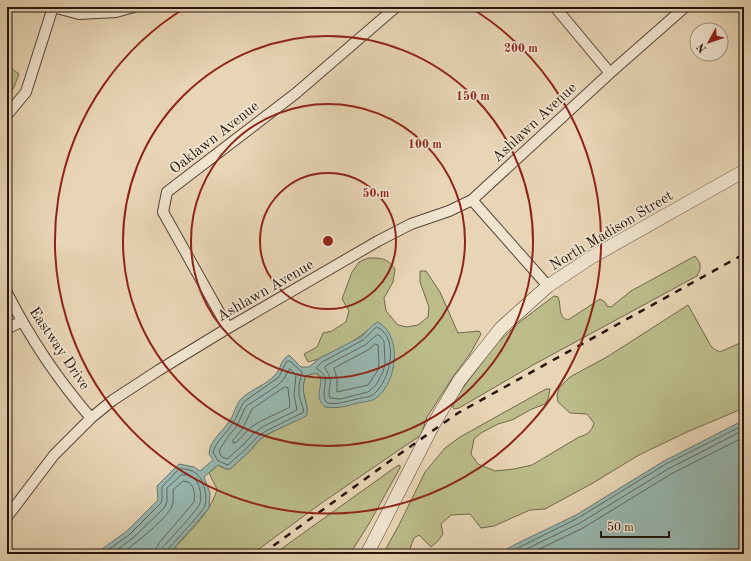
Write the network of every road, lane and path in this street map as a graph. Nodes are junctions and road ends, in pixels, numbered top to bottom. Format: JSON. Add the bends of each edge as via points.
{"nodes":[{"id":1,"x":53,"y":7,"type":"edge"},
{"id":2,"x":134,"y":7,"type":"edge"},
{"id":3,"x":396,"y":7,"type":"edge"},
{"id":4,"x":555,"y":7,"type":"edge"},
{"id":5,"x":685,"y":7,"type":"edge"},
{"id":6,"x":610,"y":73,"type":"junction"},
{"id":7,"x":7,"y":116,"type":"edge"},
{"id":8,"x":744,"y":171,"type":"edge"},
{"id":9,"x":472,"y":200,"type":"junction"},
{"id":10,"x":548,"y":286,"type":"junction"},
{"id":11,"x":7,"y":293,"type":"edge"},
{"id":12,"x":22,"y":321,"type":"junction"},
{"id":13,"x":228,"y":328,"type":"junction"},
{"id":14,"x":7,"y":329,"type":"edge"},
{"id":15,"x":91,"y":418,"type":"junction"},
{"id":16,"x":7,"y":517,"type":"edge"},
{"id":17,"x":367,"y":554,"type":"edge"}],
"edges":[{"from":1,"to":2,"type":"street","via":[[79,14],[99,14]]},
{"from":1,"to":7,"type":"street","via":[[26,92]]},
{"from":3,"to":13,"type":"street","name":"Oaklawn Avenue","via":[[295,94],[167,192],[162,212]]},
{"from":4,"to":6,"type":"street"},
{"from":5,"to":6,"type":"street","name":"Ashlawn Avenue"},
{"from":6,"to":9,"type":"street","name":"Ashlawn Avenue"},
{"from":8,"to":10,"type":"street","name":"North Madison Street","via":[[590,258]]},
{"from":9,"to":10,"type":"street"},
{"from":9,"to":13,"type":"street","name":"Ashlawn Avenue","via":[[411,224],[378,241]]},
{"from":10,"to":17,"type":"street","name":"North Madison Street","via":[[502,328],[459,381],[433,425]]},
{"from":11,"to":12,"type":"street","name":"Eastway Drive"},
{"from":12,"to":14,"type":"street"},
{"from":12,"to":15,"type":"street","name":"Eastway Drive","via":[[62,382]]},
{"from":13,"to":15,"type":"street","name":"Ashlawn Avenue","via":[[113,400]]},
{"from":15,"to":16,"type":"street","name":"Ashlawn Avenue","via":[[54,455]]}]}
